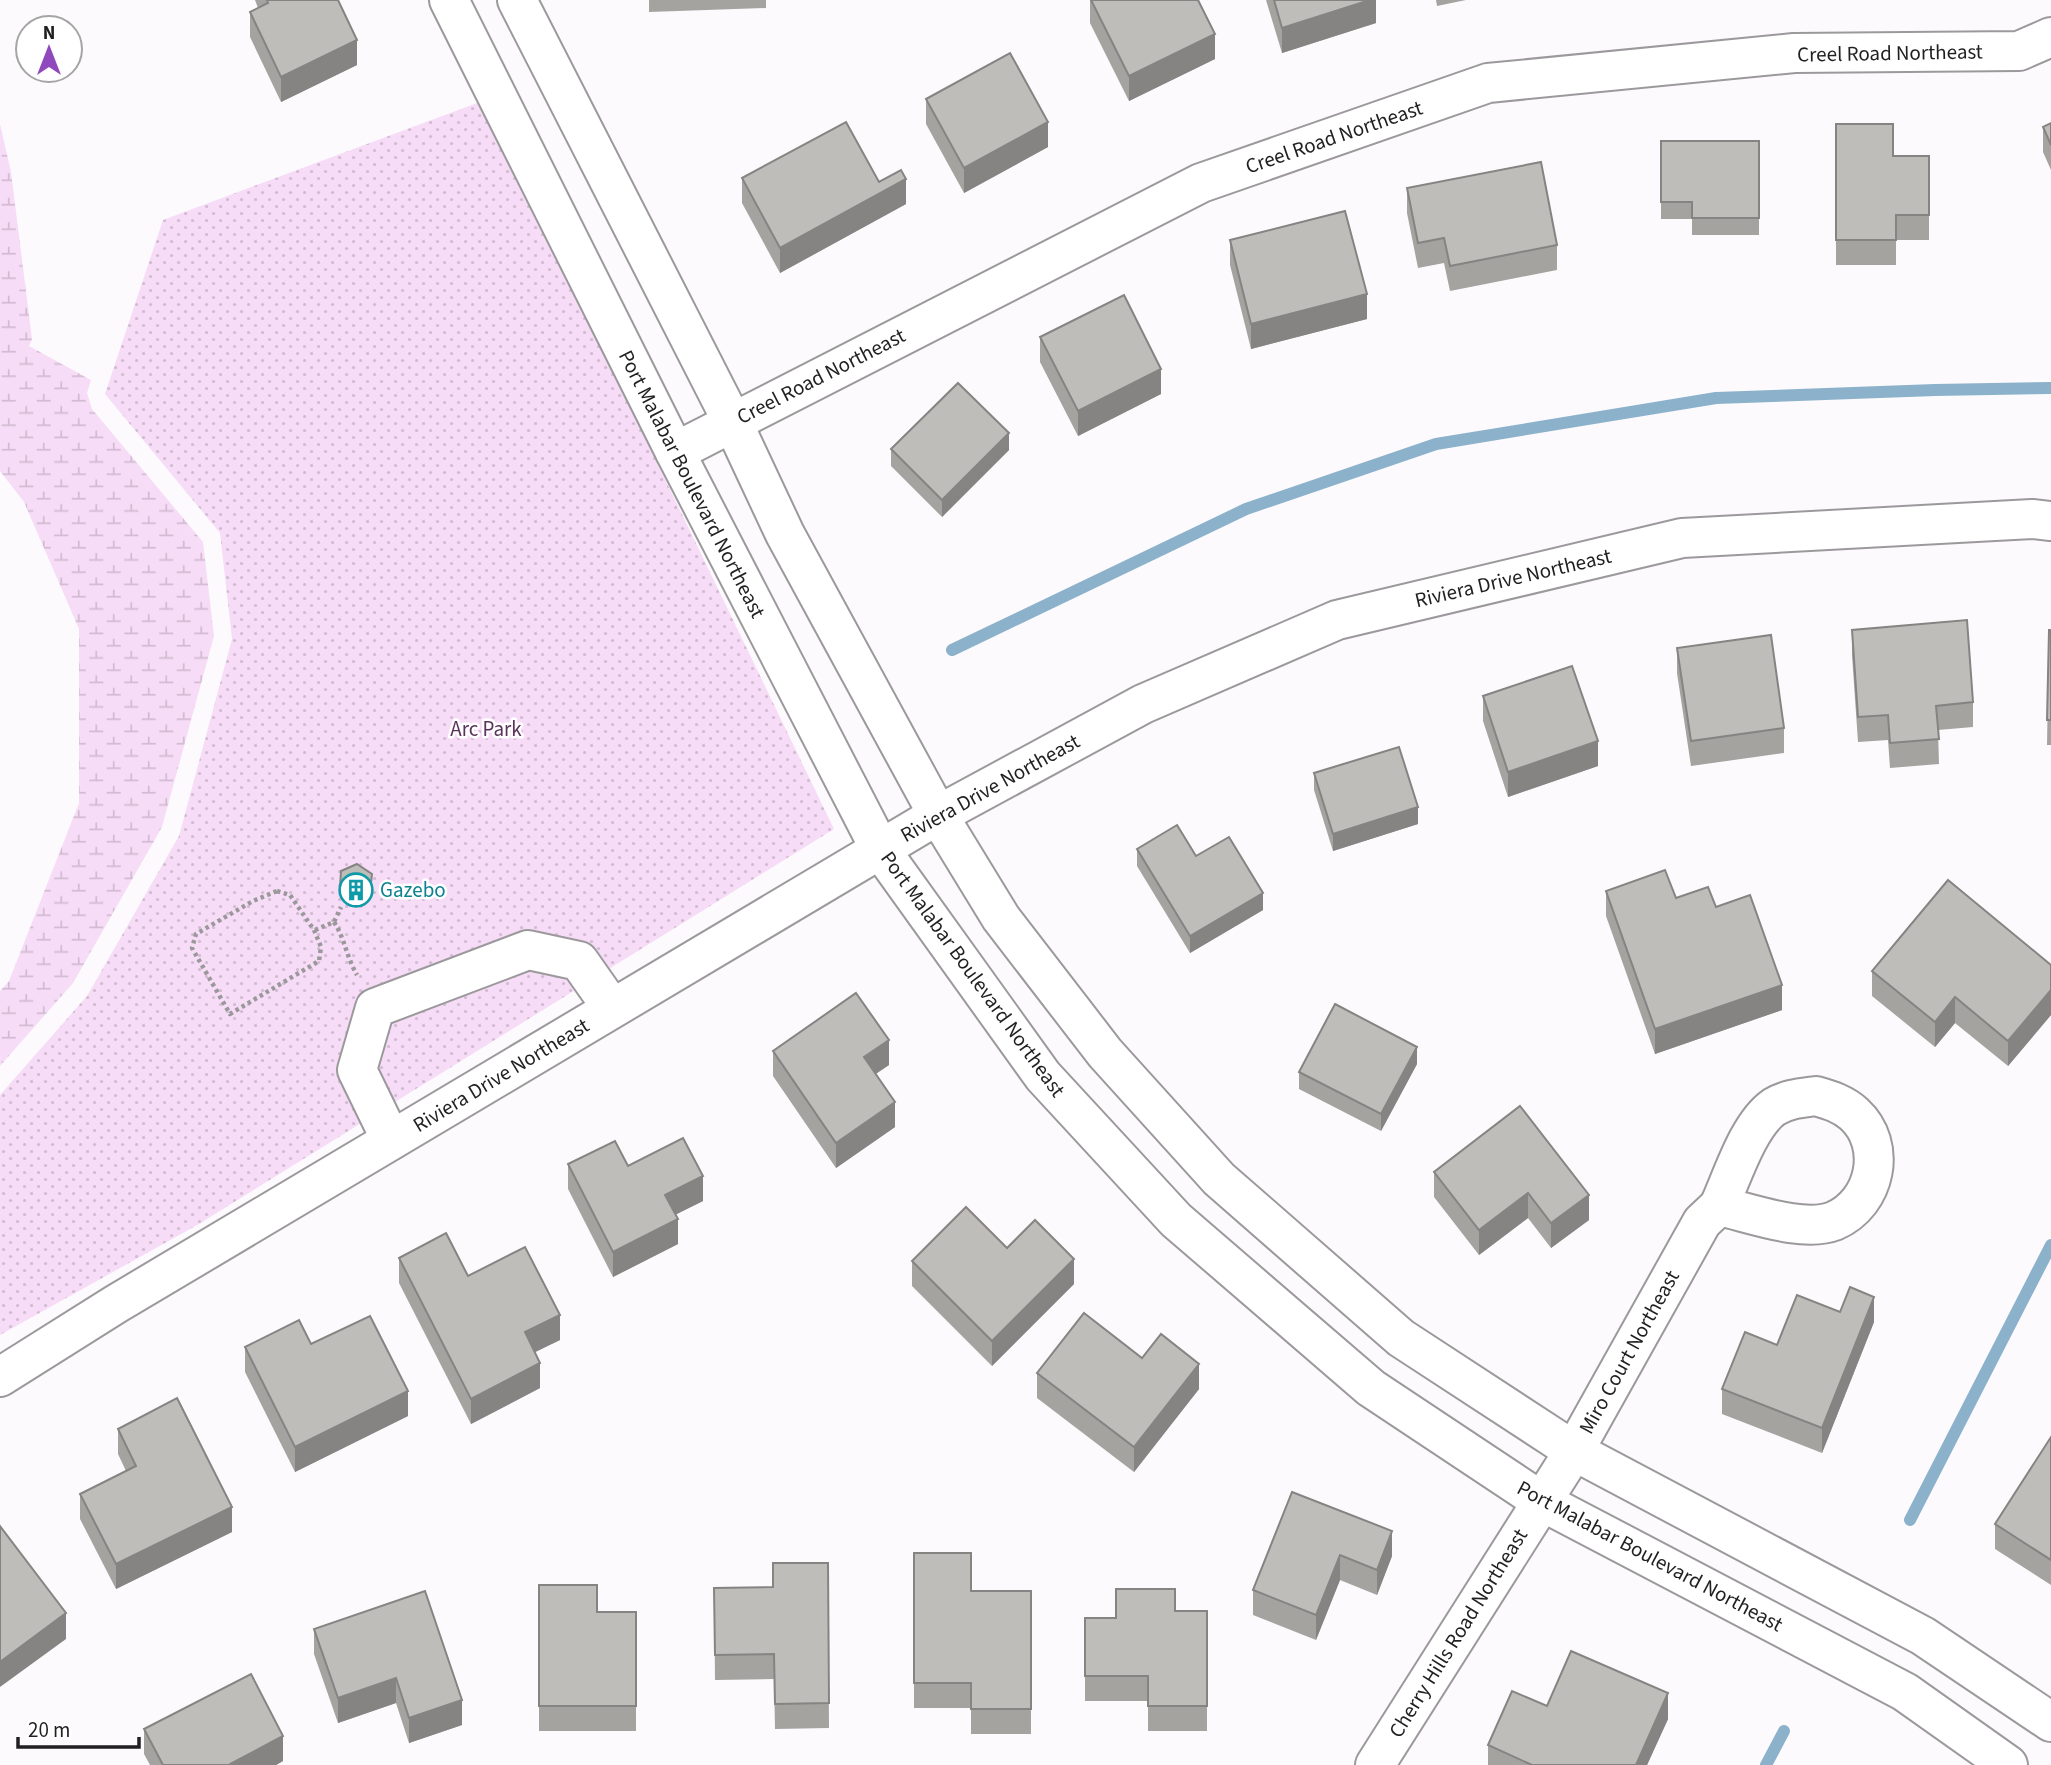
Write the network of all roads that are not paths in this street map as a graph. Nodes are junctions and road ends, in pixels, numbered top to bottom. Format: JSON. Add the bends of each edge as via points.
{"nodes":[{"id":1,"x":449,"y":0,"type":"edge"},
{"id":2,"x":517,"y":0,"type":"edge"},
{"id":3,"x":2051,"y":37,"type":"edge"},
{"id":4,"x":732,"y":421,"type":"junction"},
{"id":5,"x":675,"y":452,"type":"junction"},
{"id":6,"x":2051,"y":521,"type":"edge"},
{"id":7,"x":938,"y":815,"type":"junction"},
{"id":8,"x":880,"y":849,"type":"junction"},
{"id":9,"x":612,"y":1008,"type":"junction"},
{"id":10,"x":391,"y":1140,"type":"junction"},
{"id":11,"x":1719,"y":1206,"type":"dead end"},
{"id":12,"x":0,"y":1377,"type":"edge"},
{"id":13,"x":1574,"y":1451,"type":"junction"},
{"id":14,"x":1541,"y":1501,"type":"junction"},
{"id":15,"x":2051,"y":1721,"type":"edge"},
{"id":16,"x":1374,"y":1765,"type":"edge"},
{"id":17,"x":2008,"y":1765,"type":"edge"}],
"edges":[{"from":1,"to":5,"type":"street","name":"Port Malabar Boulevard Northeast"},
{"from":2,"to":4,"type":"street"},
{"from":3,"to":4,"type":"street","name":"Creel Road Northeast","via":[[2019,51],[1794,53],[1488,83],[1201,183]]},
{"from":4,"to":5,"type":"street","name":"Creel Road Northeast"},
{"from":4,"to":7,"type":"street","via":[[785,534]]},
{"from":5,"to":8,"type":"street","name":"Port Malabar Boulevard Northeast"},
{"from":6,"to":7,"type":"street","name":"Riviera Drive Northeast","via":[[1682,538],[1337,620],[1143,704]]},
{"from":7,"to":8,"type":"street","name":"Riviera Drive Northeast"},
{"from":7,"to":13,"type":"street","via":[[1001,918],[1105,1053],[1219,1178],[1401,1338]]},
{"from":8,"to":9,"type":"street","name":"Riviera Drive Northeast"},
{"from":8,"to":14,"type":"street","name":"Port Malabar Boulevard Northeast","via":[[1042,1076],[1176,1220],[1371,1388]]},
{"from":9,"to":10,"type":"street","name":"Riviera Drive Northeast"},
{"from":9,"to":10,"type":"street","via":[[579,961],[528,950],[375,1008],[357,1070]]},
{"from":10,"to":12,"type":"street","name":"Riviera Drive Northeast"},
{"from":11,"to":13,"type":"street","name":"Miro Court Northeast","via":[[1703,1222]]},
{"from":13,"to":14,"type":"street","name":"Miro Court Northeast"},
{"from":13,"to":15,"type":"street","via":[[1923,1636]]},
{"from":14,"to":16,"type":"street","name":"Cherry Hills Road Northeast"},
{"from":14,"to":17,"type":"street","name":"Port Malabar Boulevard Northeast","via":[[1905,1692]]}]}
